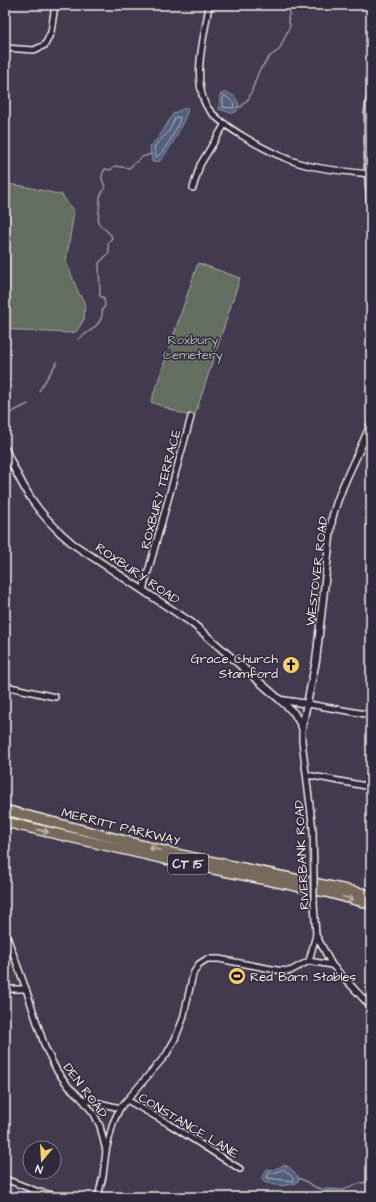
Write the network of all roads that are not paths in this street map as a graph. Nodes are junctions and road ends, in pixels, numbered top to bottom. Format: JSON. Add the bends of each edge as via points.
{"nodes":[{"id":1,"x":55,"y":5,"type":"edge"},
{"id":2,"x":209,"y":5,"type":"edge"},
{"id":3,"x":5,"y":48,"type":"edge"},
{"id":4,"x":371,"y":88,"type":"edge"},
{"id":5,"x":225,"y":124,"type":"junction"},
{"id":6,"x":368,"y":174,"type":"junction"},
{"id":7,"x":193,"y":188,"type":"dead end"},
{"id":8,"x":371,"y":210,"type":"edge"},
{"id":9,"x":191,"y":417,"type":"dead end"},
{"id":10,"x":371,"y":424,"type":"edge"},
{"id":11,"x":5,"y":449,"type":"edge"},
{"id":12,"x":144,"y":590,"type":"junction"},
{"id":13,"x":5,"y":686,"type":"edge"},
{"id":14,"x":55,"y":697,"type":"dead end"},
{"id":15,"x":279,"y":699,"type":"junction"},
{"id":16,"x":308,"y":704,"type":"junction"},
{"id":17,"x":371,"y":715,"type":"edge"},
{"id":18,"x":302,"y":727,"type":"junction"},
{"id":19,"x":307,"y":775,"type":"junction"},
{"id":20,"x":371,"y":787,"type":"edge"},
{"id":21,"x":5,"y":810,"type":"edge"},
{"id":22,"x":5,"y":822,"type":"edge"},
{"id":23,"x":371,"y":896,"type":"edge"},
{"id":24,"x":371,"y":904,"type":"edge"},
{"id":25,"x":5,"y":931,"type":"edge"},
{"id":26,"x":316,"y":935,"type":"junction"},
{"id":27,"x":308,"y":961,"type":"junction"},
{"id":28,"x":332,"y":965,"type":"junction"},
{"id":29,"x":5,"y":989,"type":"edge"},
{"id":30,"x":26,"y":989,"type":"junction"},
{"id":31,"x":371,"y":1007,"type":"edge"},
{"id":32,"x":82,"y":1099,"type":"junction"},
{"id":33,"x":127,"y":1100,"type":"junction"},
{"id":34,"x":120,"y":1108,"type":"junction"},
{"id":35,"x":106,"y":1151,"type":"junction"},
{"id":36,"x":240,"y":1169,"type":"dead end"},
{"id":37,"x":5,"y":1179,"type":"edge"},
{"id":38,"x":61,"y":1197,"type":"edge"},
{"id":39,"x":98,"y":1197,"type":"edge"}],
"edges":[{"from":1,"to":3,"type":"street","via":[[51,32],[45,45],[34,50]]},
{"from":2,"to":5,"type":"street","via":[[199,69],[204,102]]},
{"from":4,"to":6,"type":"street","via":[[368,113]]},
{"from":5,"to":6,"type":"street","via":[[280,156],[300,164]]},
{"from":5,"to":7,"type":"street","via":[[200,165]]},
{"from":6,"to":8,"type":"street"},
{"from":9,"to":12,"type":"street","name":"ROXBURY TERRACE"},
{"from":10,"to":16,"type":"street","name":"WESTOVER ROAD","via":[[349,471],[332,519],[316,662]]},
{"from":11,"to":12,"type":"street","name":"ROXBURY ROAD","via":[[26,492],[50,523],[73,544]]},
{"from":12,"to":15,"type":"street","name":"ROXBURY ROAD","via":[[192,623]]},
{"from":13,"to":14,"type":"street"},
{"from":15,"to":16,"type":"street"},
{"from":15,"to":18,"type":"street","name":"ROXBURY ROAD","via":[[294,713]]},
{"from":16,"to":17,"type":"street"},
{"from":16,"to":18,"type":"street","name":"WESTOVER ROAD"},
{"from":18,"to":19,"type":"street","name":"RIVERBANK ROAD"},
{"from":19,"to":20,"type":"street"},
{"from":19,"to":26,"type":"street","name":"RIVERBANK ROAD","bridge":true,"via":[[313,830]]},
{"from":23,"to":21,"type":"highway","name":"MERRITT PARKWAY","number":"CT 15","one_way":true,"via":[[172,853]]},
{"from":22,"to":24,"type":"highway","name":"MERRITT PARKWAY","number":"CT 15","one_way":true},
{"from":25,"to":30,"type":"street","name":"DEN ROAD"},
{"from":26,"to":27,"type":"street","name":"RIVERBANK ROAD"},
{"from":26,"to":28,"type":"street","name":"RIVERBANK ROAD"},
{"from":27,"to":28,"type":"street"},
{"from":27,"to":33,"type":"street","via":[[290,970],[277,970],[219,958],[207,959],[199,964],[193,974],[175,1039],[166,1055]]},
{"from":28,"to":31,"type":"street","name":"RIVERBANK ROAD"},
{"from":29,"to":30,"type":"street"},
{"from":30,"to":32,"type":"street","name":"DEN ROAD","via":[[45,1047],[69,1087]]},
{"from":32,"to":34,"type":"street"},
{"from":32,"to":35,"type":"street","name":"DEN ROAD","via":[[100,1126]]},
{"from":33,"to":34,"type":"street"},
{"from":33,"to":36,"type":"street","name":"CONSTANCE LANE"},
{"from":34,"to":35,"type":"street","via":[[113,1123]]},
{"from":35,"to":39,"type":"street","name":"DEN ROAD"},
{"from":37,"to":38,"type":"street"}]}
